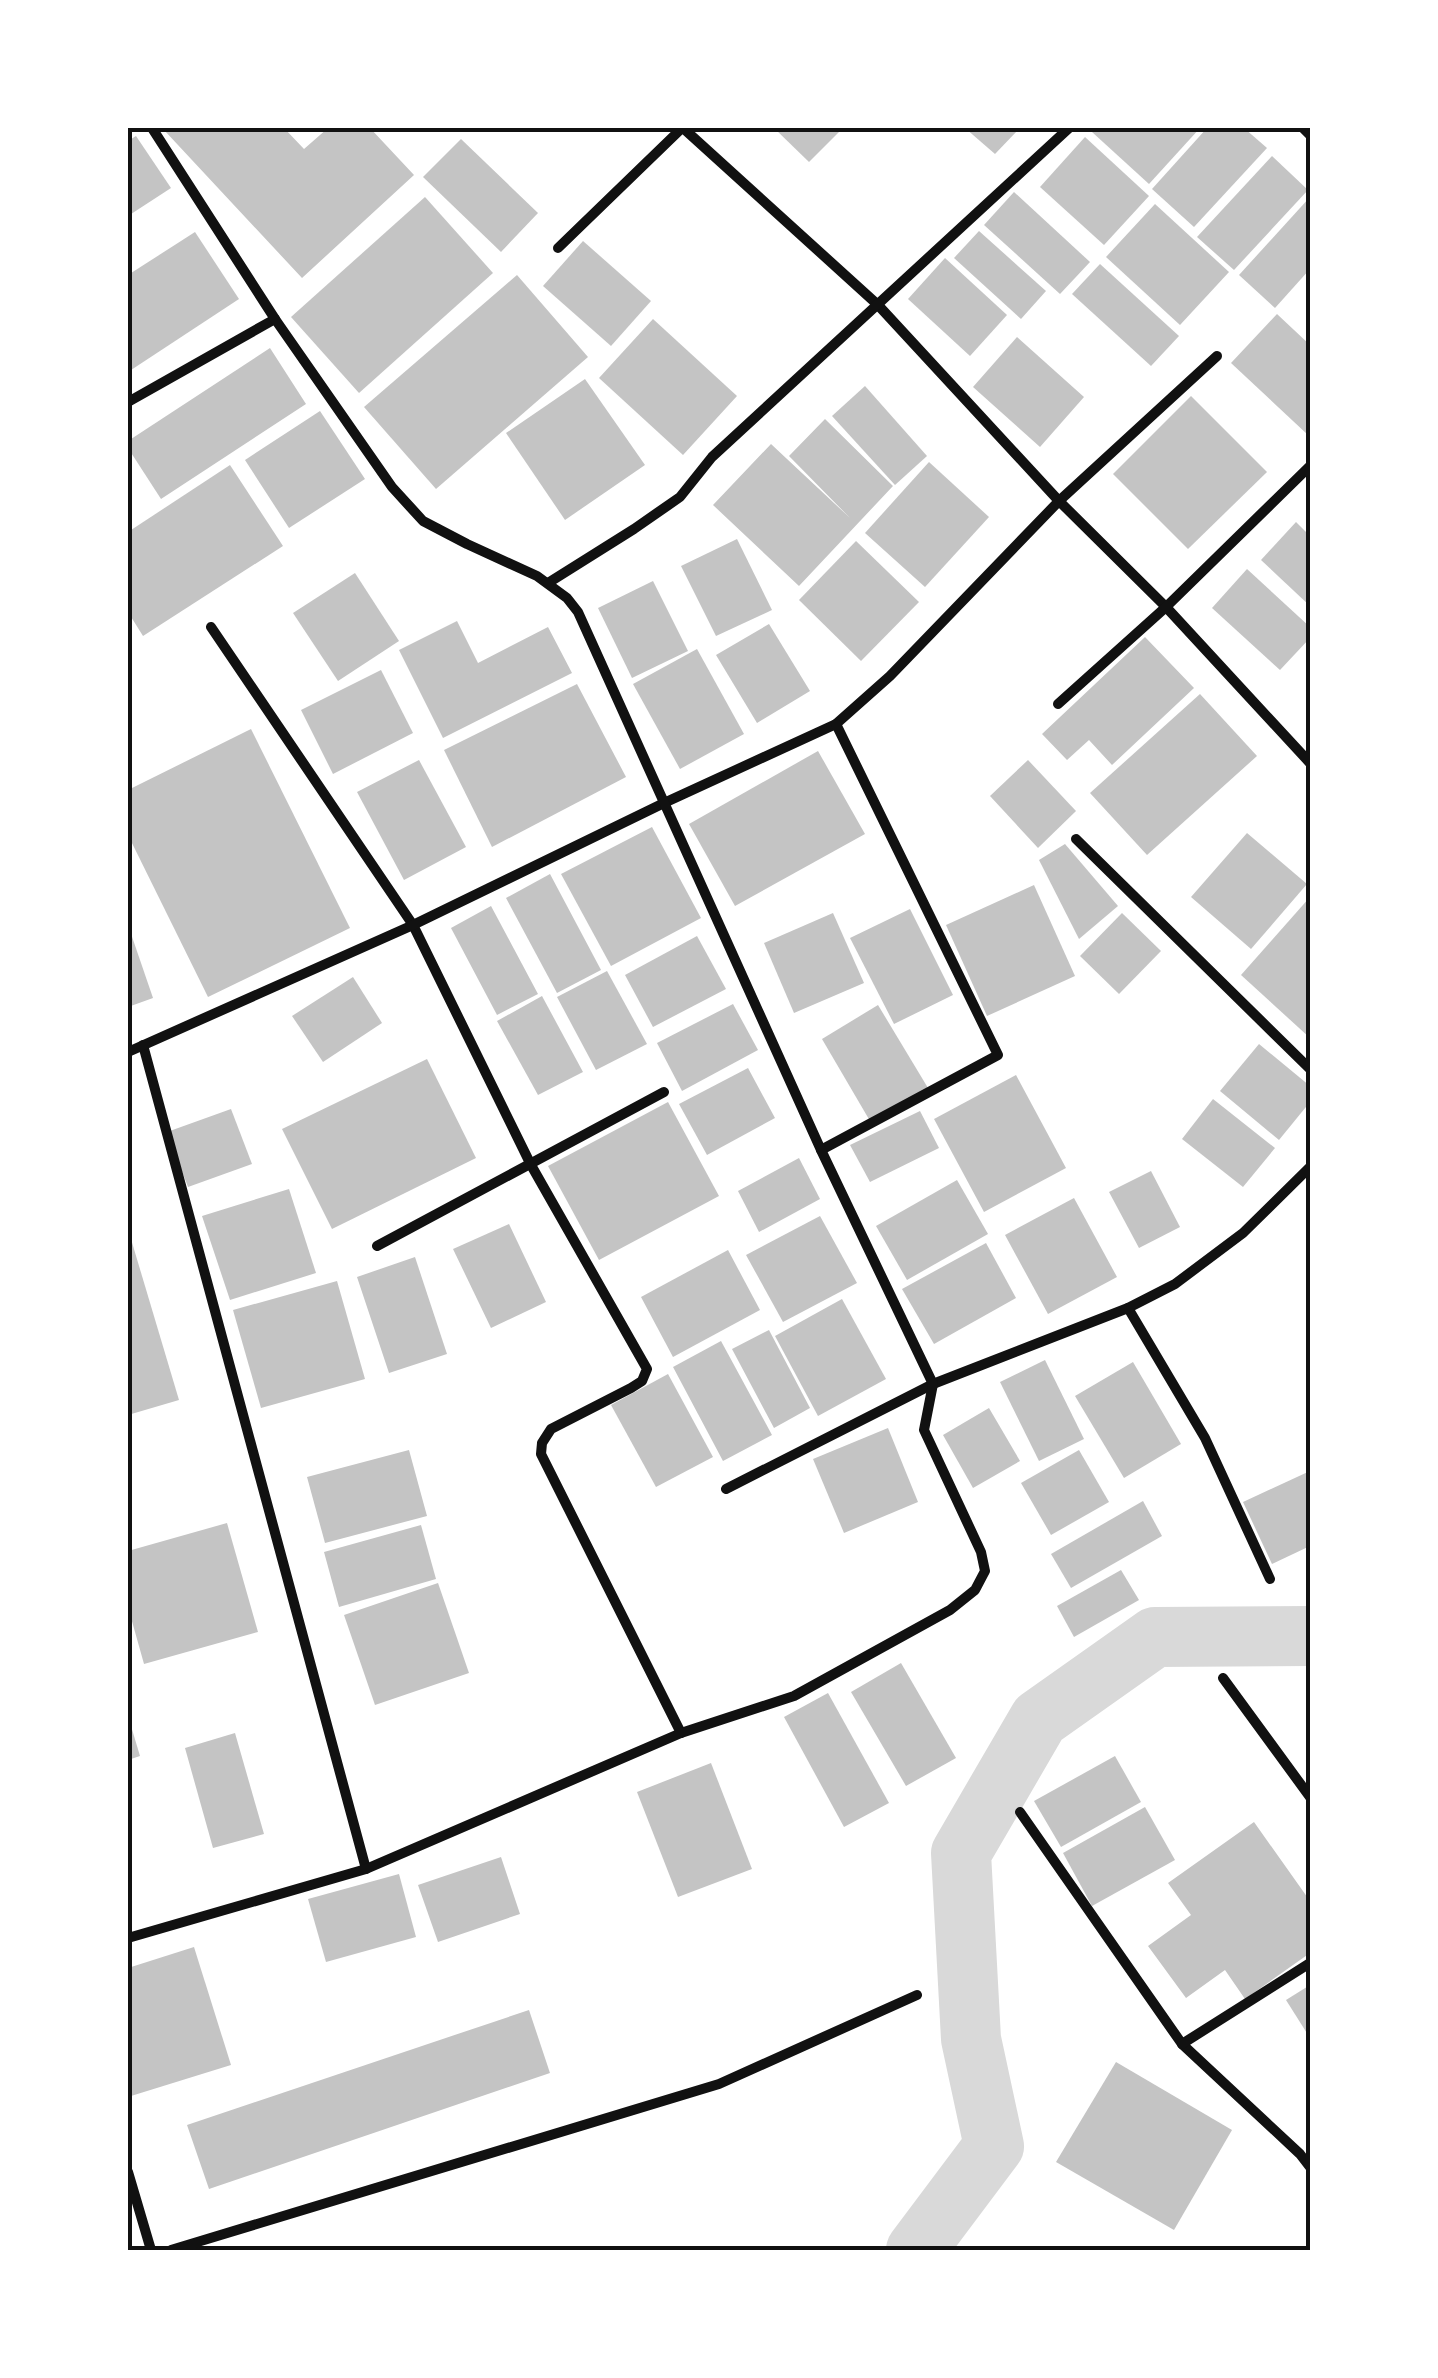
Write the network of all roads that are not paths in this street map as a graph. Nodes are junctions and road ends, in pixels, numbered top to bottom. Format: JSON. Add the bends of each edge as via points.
{"nodes":[{"id":1,"x":152,"y":128,"type":"edge"},
{"id":2,"x":682,"y":128,"type":"edge"},
{"id":3,"x":1068,"y":128,"type":"edge"},
{"id":4,"x":1303,"y":128,"type":"edge"},
{"id":5,"x":1310,"y":135,"type":"edge"},
{"id":6,"x":558,"y":248,"type":"dead end"},
{"id":7,"x":878,"y":305,"type":"junction"},
{"id":8,"x":275,"y":319,"type":"junction"},
{"id":9,"x":1217,"y":356,"type":"dead end"},
{"id":10,"x":128,"y":402,"type":"edge"},
{"id":11,"x":1310,"y":466,"type":"edge"},
{"id":12,"x":1060,"y":501,"type":"junction"},
{"id":13,"x":548,"y":583,"type":"junction"},
{"id":14,"x":1166,"y":607,"type":"junction"},
{"id":15,"x":211,"y":627,"type":"dead end"},
{"id":16,"x":1058,"y":704,"type":"dead end"},
{"id":17,"x":836,"y":724,"type":"junction"},
{"id":18,"x":1310,"y":762,"type":"edge"},
{"id":19,"x":664,"y":803,"type":"junction"},
{"id":20,"x":1076,"y":839,"type":"dead end"},
{"id":21,"x":413,"y":926,"type":"junction"},
{"id":22,"x":143,"y":1045,"type":"junction"},
{"id":23,"x":128,"y":1052,"type":"edge"},
{"id":24,"x":1310,"y":1070,"type":"edge"},
{"id":25,"x":664,"y":1092,"type":"dead end"},
{"id":26,"x":821,"y":1150,"type":"junction"},
{"id":27,"x":531,"y":1165,"type":"junction"},
{"id":28,"x":1310,"y":1167,"type":"edge"},
{"id":29,"x":378,"y":1246,"type":"dead end"},
{"id":30,"x":1128,"y":1308,"type":"junction"},
{"id":31,"x":933,"y":1384,"type":"junction"},
{"id":32,"x":726,"y":1489,"type":"dead end"},
{"id":33,"x":1270,"y":1579,"type":"dead end"},
{"id":34,"x":1223,"y":1678,"type":"dead end"},
{"id":35,"x":682,"y":1733,"type":"junction"},
{"id":36,"x":1310,"y":1797,"type":"edge"},
{"id":37,"x":1020,"y":1812,"type":"dead end"},
{"id":38,"x":366,"y":1868,"type":"junction"},
{"id":39,"x":128,"y":1938,"type":"edge"},
{"id":40,"x":1310,"y":1963,"type":"edge"},
{"id":41,"x":917,"y":1995,"type":"dead end"},
{"id":42,"x":1182,"y":2044,"type":"junction"},
{"id":43,"x":1310,"y":2168,"type":"edge"},
{"id":44,"x":128,"y":2172,"type":"edge"},
{"id":45,"x":150,"y":2250,"type":"edge"},
{"id":46,"x":171,"y":2250,"type":"edge"}],
"edges":[{"from":1,"to":8,"type":"street"},
{"from":2,"to":6,"type":"street"},
{"from":2,"to":7,"type":"street"},
{"from":3,"to":7,"type":"street"},
{"from":4,"to":5,"type":"street"},
{"from":7,"to":12,"type":"street"},
{"from":7,"to":13,"type":"street","via":[[712,457],[680,497]]},
{"from":8,"to":10,"type":"street"},
{"from":8,"to":13,"type":"street","via":[[392,487],[423,520]]},
{"from":9,"to":12,"type":"street"},
{"from":11,"to":14,"type":"street"},
{"from":12,"to":14,"type":"street"},
{"from":12,"to":17,"type":"street"},
{"from":13,"to":19,"type":"street","via":[[578,612]]},
{"from":14,"to":16,"type":"street"},
{"from":14,"to":18,"type":"street"},
{"from":15,"to":21,"type":"street"},
{"from":17,"to":19,"type":"street"},
{"from":17,"to":26,"type":"street","via":[[998,1055]]},
{"from":19,"to":21,"type":"street"},
{"from":19,"to":26,"type":"street"},
{"from":20,"to":24,"type":"street"},
{"from":21,"to":22,"type":"street"},
{"from":21,"to":27,"type":"street"},
{"from":22,"to":23,"type":"street"},
{"from":22,"to":38,"type":"street"},
{"from":25,"to":27,"type":"street"},
{"from":26,"to":31,"type":"street"},
{"from":27,"to":29,"type":"street"},
{"from":27,"to":35,"type":"street","via":[[647,1369],[631,1388],[551,1428],[541,1454]]},
{"from":28,"to":30,"type":"street","via":[[1230,1243],[1176,1284]]},
{"from":30,"to":31,"type":"street"},
{"from":30,"to":33,"type":"street","via":[[1205,1438]]},
{"from":31,"to":32,"type":"street"},
{"from":31,"to":35,"type":"street","via":[[924,1430],[982,1552],[985,1571],[975,1590],[794,1696]]},
{"from":34,"to":36,"type":"street"},
{"from":35,"to":38,"type":"street"},
{"from":37,"to":42,"type":"street"},
{"from":38,"to":39,"type":"street"},
{"from":40,"to":42,"type":"street"},
{"from":41,"to":46,"type":"street","via":[[719,2084]]},
{"from":42,"to":43,"type":"street"},
{"from":44,"to":45,"type":"street"}]}
